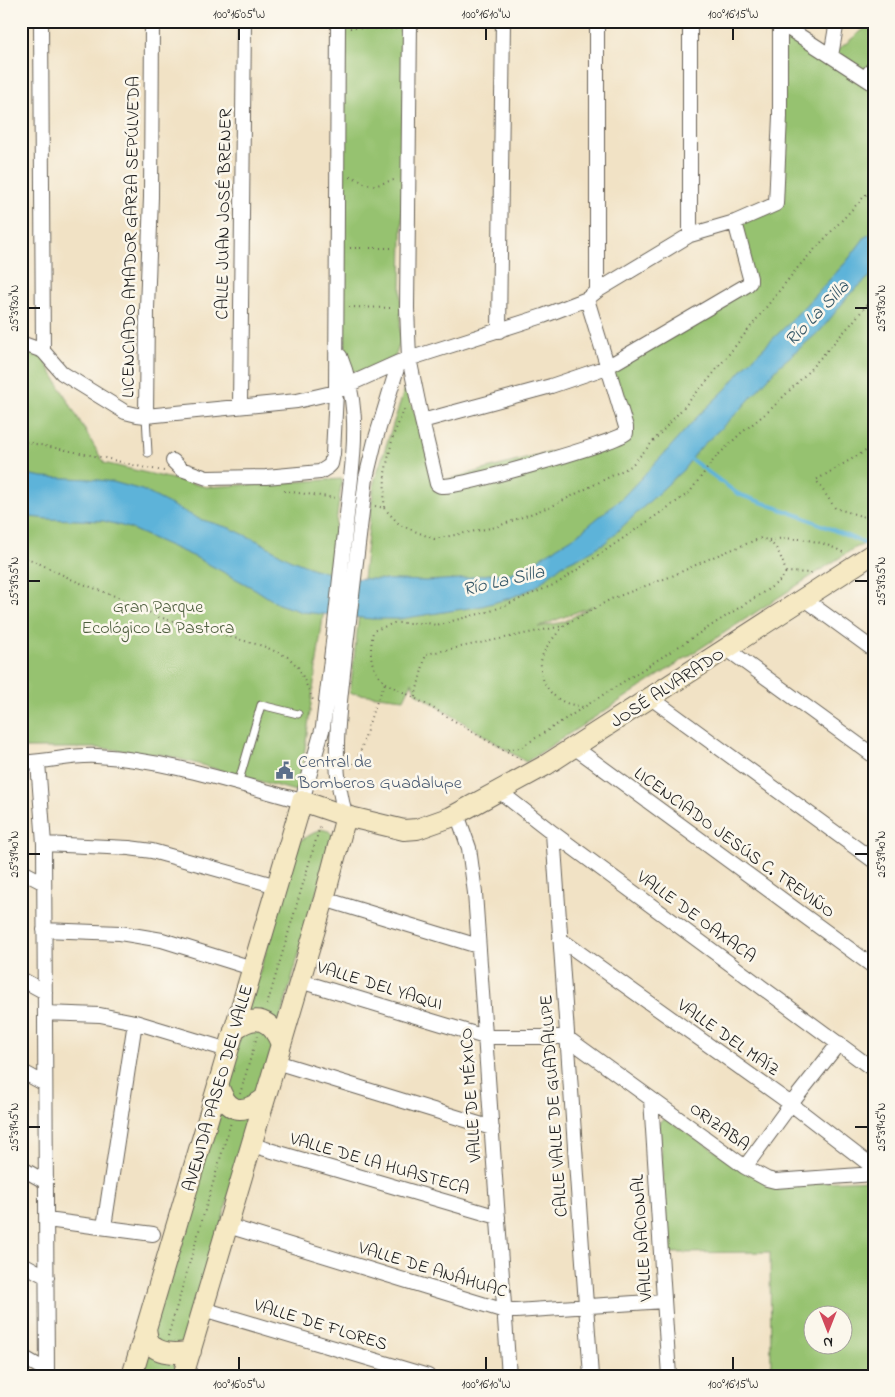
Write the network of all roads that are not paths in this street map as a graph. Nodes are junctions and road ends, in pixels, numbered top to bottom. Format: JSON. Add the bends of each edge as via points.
{"nodes":[{"id":1,"x":41,"y":21,"type":"edge"},
{"id":2,"x":152,"y":21,"type":"edge"},
{"id":3,"x":244,"y":21,"type":"edge"},
{"id":4,"x":503,"y":21,"type":"edge"},
{"id":5,"x":597,"y":21,"type":"edge"},
{"id":6,"x":690,"y":21,"type":"edge"},
{"id":7,"x":837,"y":21,"type":"edge"},
{"id":8,"x":780,"y":22,"type":"edge"},
{"id":9,"x":338,"y":24,"type":"edge"},
{"id":10,"x":410,"y":25,"type":"edge"},
{"id":11,"x":831,"y":56,"type":"junction"},
{"id":12,"x":871,"y":76,"type":"edge"},
{"id":13,"x":735,"y":222,"type":"junction"},
{"id":14,"x":690,"y":235,"type":"junction"},
{"id":15,"x":592,"y":295,"type":"junction"},
{"id":16,"x":499,"y":331,"type":"junction"},
{"id":17,"x":21,"y":343,"type":"edge"},
{"id":18,"x":336,"y":346,"type":"junction"},
{"id":19,"x":43,"y":351,"type":"junction"},
{"id":20,"x":404,"y":360,"type":"junction"},
{"id":21,"x":607,"y":367,"type":"junction"},
{"id":22,"x":350,"y":384,"type":"junction"},
{"id":23,"x":336,"y":392,"type":"junction"},
{"id":24,"x":240,"y":406,"type":"junction"},
{"id":25,"x":146,"y":416,"type":"junction"},
{"id":26,"x":422,"y":421,"type":"junction"},
{"id":27,"x":148,"y":453,"type":"dead end"},
{"id":28,"x":170,"y":466,"type":"road end"},
{"id":29,"x":870,"y":546,"type":"edge"},
{"id":30,"x":804,"y":599,"type":"junction"},
{"id":31,"x":727,"y":649,"type":"junction"},
{"id":32,"x":874,"y":650,"type":"edge"},
{"id":33,"x":339,"y":653,"type":"junction"},
{"id":34,"x":651,"y":698,"type":"junction"},
{"id":35,"x":298,"y":714,"type":"dead end"},
{"id":36,"x":574,"y":747,"type":"junction"},
{"id":37,"x":874,"y":756,"type":"edge"},
{"id":38,"x":21,"y":762,"type":"edge"},
{"id":39,"x":38,"y":762,"type":"junction"},
{"id":40,"x":238,"y":784,"type":"junction"},
{"id":41,"x":499,"y":791,"type":"junction"},
{"id":42,"x":302,"y":801,"type":"junction"},
{"id":43,"x":457,"y":814,"type":"junction"},
{"id":44,"x":346,"y":816,"type":"junction"},
{"id":45,"x":554,"y":833,"type":"junction"},
{"id":46,"x":44,"y":844,"type":"junction"},
{"id":47,"x":874,"y":861,"type":"edge"},
{"id":48,"x":21,"y":871,"type":"edge"},
{"id":49,"x":44,"y":883,"type":"junction"},
{"id":50,"x":277,"y":886,"type":"junction"},
{"id":51,"x":324,"y":899,"type":"junction"},
{"id":52,"x":44,"y":930,"type":"junction"},
{"id":53,"x":560,"y":939,"type":"junction"},
{"id":54,"x":478,"y":946,"type":"junction"},
{"id":55,"x":874,"y":967,"type":"edge"},
{"id":56,"x":252,"y":968,"type":"junction"},
{"id":57,"x":21,"y":978,"type":"edge"},
{"id":58,"x":300,"y":981,"type":"junction"},
{"id":59,"x":45,"y":992,"type":"junction"},
{"id":60,"x":45,"y":1013,"type":"junction"},
{"id":61,"x":135,"y":1022,"type":"junction"},
{"id":62,"x":234,"y":1030,"type":"junction"},
{"id":63,"x":485,"y":1037,"type":"junction"},
{"id":64,"x":566,"y":1037,"type":"junction"},
{"id":65,"x":839,"y":1043,"type":"junction"},
{"id":66,"x":228,"y":1050,"type":"junction"},
{"id":67,"x":279,"y":1053,"type":"junction"},
{"id":68,"x":874,"y":1070,"type":"edge"},
{"id":69,"x":21,"y":1071,"type":"edge"},
{"id":70,"x":46,"y":1084,"type":"junction"},
{"id":71,"x":218,"y":1084,"type":"junction"},
{"id":72,"x":266,"y":1098,"type":"junction"},
{"id":73,"x":651,"y":1099,"type":"junction"},
{"id":74,"x":791,"y":1104,"type":"junction"},
{"id":75,"x":492,"y":1128,"type":"junction"},
{"id":76,"x":252,"y":1145,"type":"junction"},
{"id":77,"x":745,"y":1167,"type":"junction"},
{"id":78,"x":21,"y":1168,"type":"edge"},
{"id":79,"x":874,"y":1168,"type":"edge"},
{"id":80,"x":874,"y":1174,"type":"edge"},
{"id":81,"x":46,"y":1182,"type":"junction"},
{"id":82,"x":498,"y":1217,"type":"junction"},
{"id":83,"x":47,"y":1220,"type":"junction"},
{"id":84,"x":228,"y":1226,"type":"junction"},
{"id":85,"x":104,"y":1227,"type":"junction"},
{"id":86,"x":153,"y":1234,"type":"dead end"},
{"id":87,"x":21,"y":1263,"type":"edge"},
{"id":88,"x":47,"y":1276,"type":"junction"},
{"id":89,"x":664,"y":1301,"type":"junction"},
{"id":90,"x":586,"y":1307,"type":"junction"},
{"id":91,"x":203,"y":1309,"type":"junction"},
{"id":92,"x":505,"y":1311,"type":"junction"},
{"id":93,"x":146,"y":1329,"type":"junction"},
{"id":94,"x":191,"y":1351,"type":"junction"},
{"id":95,"x":21,"y":1356,"type":"edge"},
{"id":96,"x":47,"y":1373,"type":"edge"},
{"id":97,"x":132,"y":1376,"type":"edge"},
{"id":98,"x":183,"y":1376,"type":"edge"},
{"id":99,"x":428,"y":1376,"type":"edge"},
{"id":100,"x":509,"y":1376,"type":"edge"},
{"id":101,"x":591,"y":1376,"type":"edge"},
{"id":102,"x":669,"y":1376,"type":"edge"}],
"edges":[{"from":1,"to":19,"type":"street"},
{"from":2,"to":25,"type":"street","name":"LICENCIADO AMADOR GARZA SEPÚLVEDA"},
{"from":3,"to":24,"type":"street","name":"CALLE JUAN JOSÉ BRENER"},
{"from":4,"to":16,"type":"street"},
{"from":5,"to":15,"type":"street"},
{"from":6,"to":14,"type":"street"},
{"from":7,"to":11,"type":"street"},
{"from":8,"to":11,"type":"street"},
{"from":8,"to":13,"type":"street","via":[[777,202]]},
{"from":9,"to":18,"type":"street"},
{"from":10,"to":20,"type":"street"},
{"from":11,"to":12,"type":"street"},
{"from":13,"to":14,"type":"street"},
{"from":13,"to":21,"type":"street","via":[[750,282]]},
{"from":14,"to":15,"type":"street"},
{"from":15,"to":16,"type":"street"},
{"from":15,"to":21,"type":"street"},
{"from":16,"to":20,"type":"street"},
{"from":17,"to":19,"type":"street"},
{"from":18,"to":22,"type":"street"},
{"from":18,"to":23,"type":"street"},
{"from":19,"to":25,"type":"street","via":[[62,373],[125,412]]},
{"from":20,"to":22,"type":"street"},
{"from":20,"to":26,"type":"street"},
{"from":20,"to":33,"type":"street","bridge":true,"via":[[375,441],[366,478]]},
{"from":21,"to":26,"type":"street","via":[[551,386]]},
{"from":21,"to":26,"type":"street","via":[[626,433],[594,446],[483,478],[439,486]]},
{"from":22,"to":23,"type":"street"},
{"from":22,"to":33,"type":"street","bridge":true,"via":[[355,420]]},
{"from":23,"to":24,"type":"street","via":[[297,401]]},
{"from":23,"to":28,"type":"street","via":[[332,459],[324,470],[207,478]]},
{"from":24,"to":25,"type":"street"},
{"from":25,"to":27,"type":"lane","name":"LICENCIADO AMADOR GARZA SEPÚLVEDA"},
{"from":29,"to":30,"type":"street","name":"JOSÉ ALVARADO"},
{"from":30,"to":31,"type":"street","name":"JOSÉ ALVARADO"},
{"from":30,"to":32,"type":"street"},
{"from":31,"to":34,"type":"street","name":"JOSÉ ALVARADO"},
{"from":31,"to":37,"type":"street"},
{"from":33,"to":42,"type":"street"},
{"from":33,"to":44,"type":"street","via":[[337,747],[339,793]]},
{"from":34,"to":36,"type":"street","name":"JOSÉ ALVARADO"},
{"from":34,"to":47,"type":"street"},
{"from":35,"to":40,"type":"lane","via":[[261,704]]},
{"from":36,"to":41,"type":"street","name":"JOSÉ ALVARADO"},
{"from":36,"to":55,"type":"street","name":"LICENCIADO JESÚS C. TREVIÑO"},
{"from":38,"to":39,"type":"street"},
{"from":39,"to":40,"type":"street","via":[[75,756],[152,761]]},
{"from":39,"to":46,"type":"street"},
{"from":40,"to":42,"type":"street"},
{"from":41,"to":43,"type":"street","name":"JOSÉ ALVARADO"},
{"from":41,"to":45,"type":"street","name":"VALLE DE OAXACA"},
{"from":42,"to":44,"type":"street","name":"JOSÉ ALVARADO"},
{"from":42,"to":50,"type":"street","name":"AVENIDA PASEO DEL VALLE"},
{"from":43,"to":44,"type":"street","name":"JOSÉ ALVARADO","via":[[410,831]]},
{"from":43,"to":54,"type":"street","name":"VALLE DE MÉXICO","via":[[469,848]]},
{"from":44,"to":51,"type":"street"},
{"from":45,"to":53,"type":"street","name":"CALLE VALLE DE GUADALUPE"},
{"from":45,"to":65,"type":"street","name":"VALLE DE OAXACA"},
{"from":46,"to":49,"type":"street"},
{"from":46,"to":50,"type":"street","via":[[152,851]]},
{"from":48,"to":49,"type":"street"},
{"from":49,"to":52,"type":"street"},
{"from":50,"to":56,"type":"street","name":"AVENIDA PASEO DEL VALLE"},
{"from":51,"to":54,"type":"street"},
{"from":51,"to":58,"type":"street"},
{"from":52,"to":56,"type":"street","via":[[128,934],[162,940]]},
{"from":52,"to":59,"type":"street"},
{"from":53,"to":64,"type":"street","name":"CALLE VALLE DE GUADALUPE"},
{"from":53,"to":74,"type":"street","name":"VALLE DEL MAÍZ"},
{"from":54,"to":63,"type":"street","name":"VALLE DE MÉXICO"},
{"from":56,"to":62,"type":"street","name":"AVENIDA PASEO DEL VALLE"},
{"from":57,"to":59,"type":"street"},
{"from":58,"to":63,"type":"street","name":"VALLE DEL YAQUI"},
{"from":58,"to":67,"type":"street"},
{"from":59,"to":60,"type":"street"},
{"from":60,"to":61,"type":"street","via":[[100,1015]]},
{"from":60,"to":70,"type":"street"},
{"from":61,"to":66,"type":"street"},
{"from":61,"to":85,"type":"street"},
{"from":62,"to":66,"type":"street","name":"AVENIDA PASEO DEL VALLE"},
{"from":62,"to":67,"type":"street","via":[[245,1022],[262,1021],[276,1031]]},
{"from":63,"to":64,"type":"street","name":"VALLE DEL YAQUI"},
{"from":63,"to":75,"type":"street","name":"VALLE DE MÉXICO"},
{"from":64,"to":73,"type":"street","name":"ORIZABA"},
{"from":64,"to":90,"type":"street","name":"CALLE VALLE DE GUADALUPE"},
{"from":65,"to":68,"type":"street","name":"VALLE DE OAXACA"},
{"from":65,"to":74,"type":"street"},
{"from":66,"to":71,"type":"street","name":"AVENIDA PASEO DEL VALLE"},
{"from":67,"to":72,"type":"street"},
{"from":67,"to":75,"type":"street"},
{"from":69,"to":70,"type":"street"},
{"from":70,"to":81,"type":"street"},
{"from":71,"to":72,"type":"street","via":[[222,1099],[236,1108],[248,1109]]},
{"from":71,"to":93,"type":"street","name":"AVENIDA PASEO DEL VALLE"},
{"from":72,"to":76,"type":"street"},
{"from":73,"to":77,"type":"street","name":"ORIZABA"},
{"from":73,"to":89,"type":"street","name":"VALLE NACIONAL"},
{"from":74,"to":77,"type":"street"},
{"from":74,"to":79,"type":"street","name":"VALLE DEL MAÍZ"},
{"from":75,"to":82,"type":"street","name":"VALLE DE MÉXICO"},
{"from":76,"to":82,"type":"street","name":"VALLE DE LA HUASTECA"},
{"from":76,"to":84,"type":"street"},
{"from":77,"to":80,"type":"street","name":"ORIZABA","via":[[775,1182]]},
{"from":78,"to":81,"type":"street"},
{"from":81,"to":83,"type":"street"},
{"from":82,"to":92,"type":"street","name":"VALLE DE MÉXICO"},
{"from":83,"to":85,"type":"street"},
{"from":83,"to":88,"type":"street"},
{"from":84,"to":91,"type":"street"},
{"from":84,"to":92,"type":"street","name":"VALLE DE ANÁHUAC"},
{"from":85,"to":86,"type":"street"},
{"from":87,"to":88,"type":"street"},
{"from":88,"to":96,"type":"street"},
{"from":89,"to":90,"type":"street","name":"VALLE DE ANÁHUAC"},
{"from":89,"to":102,"type":"street","name":"VALLE NACIONAL"},
{"from":90,"to":92,"type":"street","name":"VALLE DE ANÁHUAC"},
{"from":90,"to":101,"type":"street","name":"CALLE VALLE DE GUADALUPE"},
{"from":91,"to":94,"type":"street"},
{"from":91,"to":99,"type":"street","name":"VALLE DE FLORES"},
{"from":92,"to":100,"type":"street","name":"VALLE DE MÉXICO"},
{"from":93,"to":94,"type":"street","via":[[149,1342],[157,1349],[173,1353]]},
{"from":93,"to":97,"type":"street","name":"AVENIDA PASEO DEL VALLE"},
{"from":94,"to":98,"type":"street"},
{"from":95,"to":96,"type":"street"}]}
